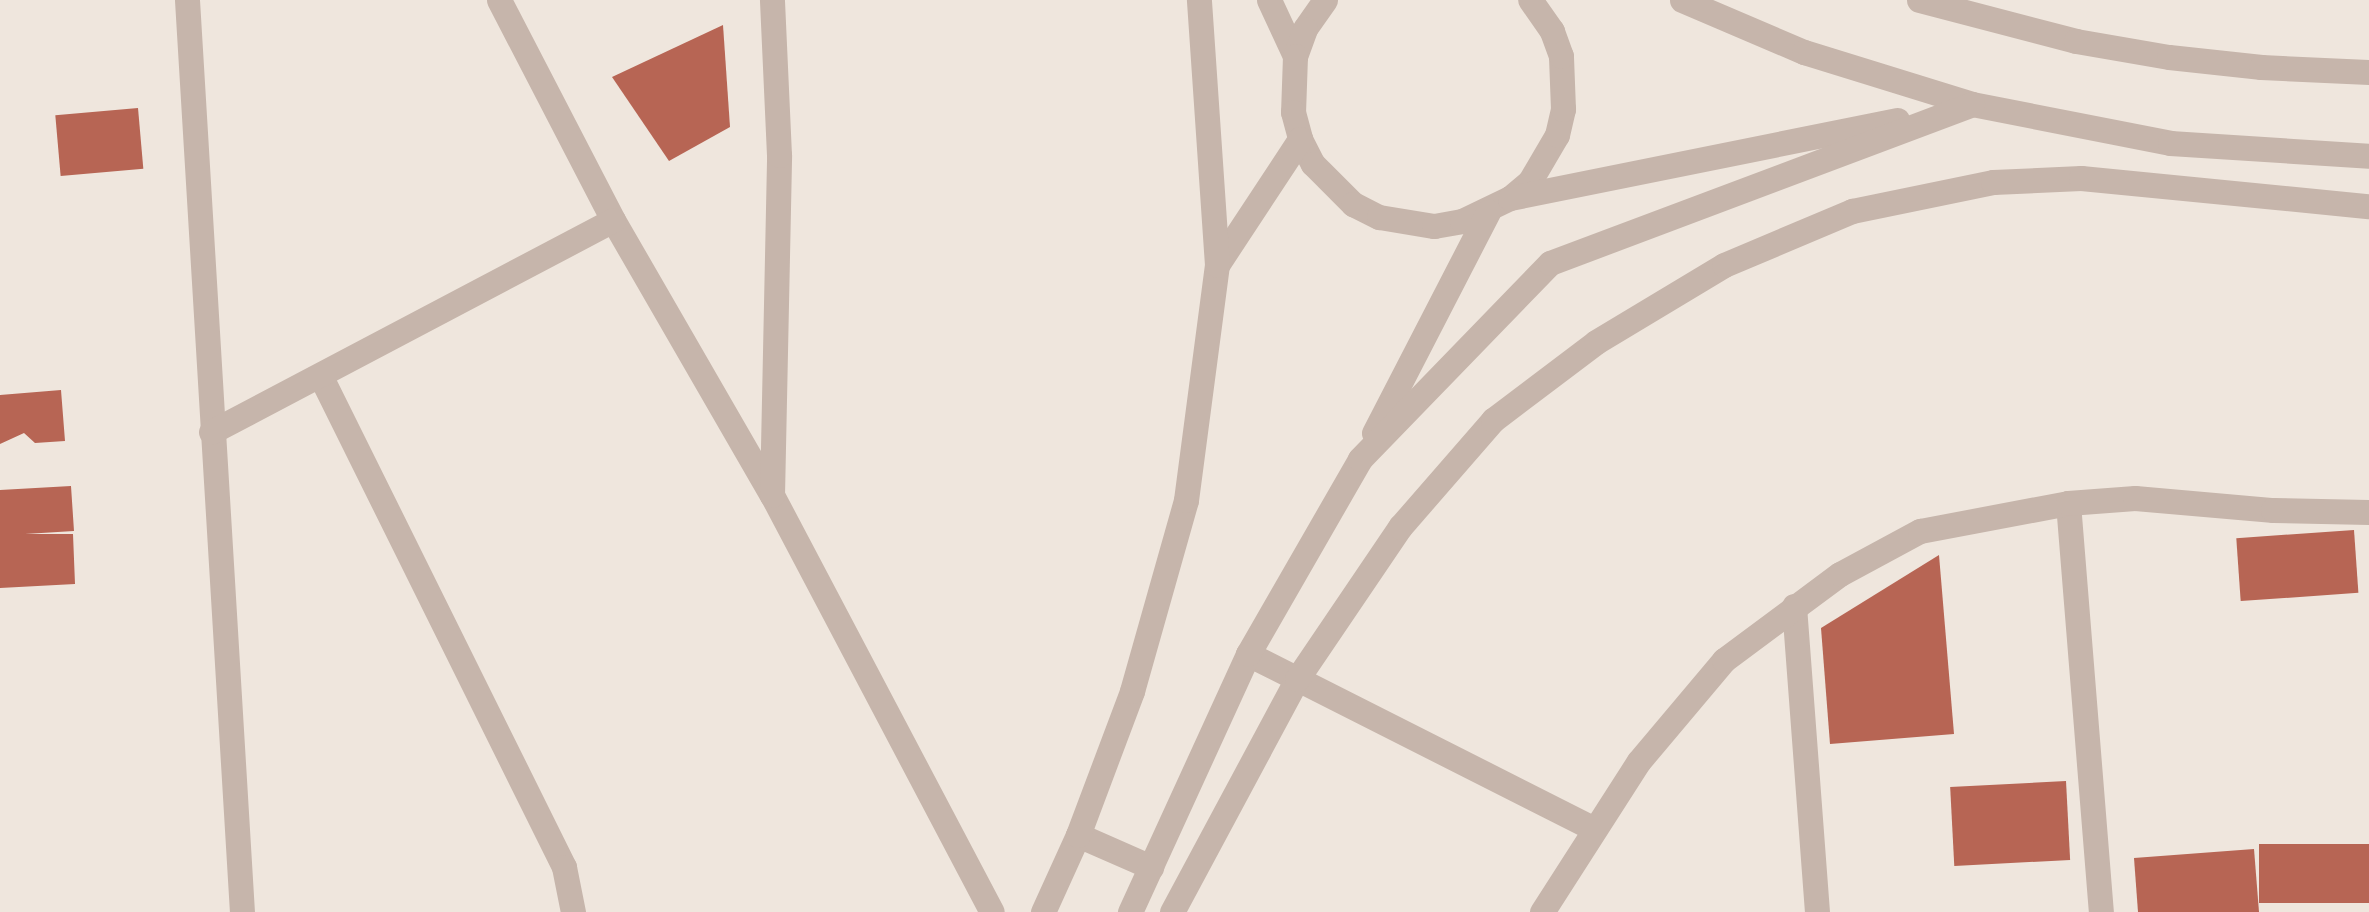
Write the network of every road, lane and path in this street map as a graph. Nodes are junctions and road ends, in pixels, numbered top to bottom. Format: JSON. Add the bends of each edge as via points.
{"nodes":[{"id":1,"x":187,"y":0,"type":"edge"},
{"id":2,"x":499,"y":0,"type":"edge"},
{"id":3,"x":772,"y":0,"type":"edge"},
{"id":4,"x":1200,"y":0,"type":"edge"},
{"id":5,"x":1270,"y":0,"type":"edge"},
{"id":6,"x":1530,"y":0,"type":"edge"},
{"id":7,"x":1682,"y":0,"type":"edge"},
{"id":8,"x":1919,"y":0,"type":"edge"},
{"id":9,"x":1320,"y":3,"type":"edge"},
{"id":10,"x":1295,"y":56,"type":"junction"},
{"id":11,"x":2369,"y":72,"type":"edge"},
{"id":12,"x":1972,"y":104,"type":"junction"},
{"id":13,"x":1300,"y":139,"type":"junction"},
{"id":14,"x":2369,"y":156,"type":"edge"},
{"id":15,"x":1499,"y":205,"type":"junction"},
{"id":16,"x":2369,"y":206,"type":"edge"},
{"id":17,"x":613,"y":220,"type":"junction"},
{"id":18,"x":1216,"y":266,"type":"junction"},
{"id":19,"x":320,"y":378,"type":"junction"},
{"id":20,"x":211,"y":432,"type":"junction"},
{"id":21,"x":1360,"y":459,"type":"junction"},
{"id":22,"x":772,"y":495,"type":"junction"},
{"id":23,"x":2068,"y":503,"type":"junction"},
{"id":24,"x":2369,"y":512,"type":"edge"},
{"id":25,"x":1794,"y":606,"type":"junction"},
{"id":26,"x":1248,"y":654,"type":"junction"},
{"id":27,"x":1297,"y":680,"type":"junction"},
{"id":28,"x":1593,"y":828,"type":"junction"},
{"id":29,"x":1078,"y":835,"type":"junction"},
{"id":30,"x":1151,"y":867,"type":"junction"},
{"id":31,"x":242,"y":912,"type":"edge"},
{"id":32,"x":572,"y":912,"type":"edge"},
{"id":33,"x":992,"y":912,"type":"edge"},
{"id":34,"x":1043,"y":912,"type":"edge"},
{"id":35,"x":1130,"y":912,"type":"edge"},
{"id":36,"x":1172,"y":912,"type":"edge"},
{"id":37,"x":1542,"y":912,"type":"edge"},
{"id":38,"x":1817,"y":912,"type":"edge"},
{"id":39,"x":2101,"y":912,"type":"edge"}],
"edges":[{"from":1,"to":20,"type":"street"},
{"from":2,"to":17,"type":"street"},
{"from":3,"to":22,"type":"street","via":[[779,155]]},
{"from":4,"to":18,"type":"street"},
{"from":5,"to":10,"type":"street"},
{"from":6,"to":15,"type":"street","via":[[1560,56],[1563,109],[1546,159]]},
{"from":7,"to":12,"type":"street","via":[[1804,52]]},
{"from":8,"to":11,"type":"street","via":[[2168,57]]},
{"from":9,"to":10,"type":"street"},
{"from":10,"to":13,"type":"street","via":[[1292,112]]},
{"from":12,"to":14,"type":"street","via":[[2170,143]]},
{"from":12,"to":15,"type":"street"},
{"from":12,"to":21,"type":"street","via":[[1550,263]]},
{"from":13,"to":15,"type":"street","via":[[1332,186],[1378,217],[1434,226]]},
{"from":13,"to":18,"type":"street"},
{"from":15,"to":21,"type":"street"},
{"from":16,"to":27,"type":"street","via":[[2081,178],[1993,182],[1852,212],[1724,265],[1596,342],[1493,420],[1400,527]]},
{"from":17,"to":19,"type":"street"},
{"from":17,"to":22,"type":"street"},
{"from":18,"to":29,"type":"street","via":[[1186,500],[1132,691]]},
{"from":19,"to":20,"type":"street"},
{"from":19,"to":32,"type":"street","via":[[564,868]]},
{"from":20,"to":31,"type":"street"},
{"from":21,"to":26,"type":"street"},
{"from":22,"to":33,"type":"street"},
{"from":23,"to":24,"type":"street","via":[[2135,498]]},
{"from":23,"to":25,"type":"street","via":[[1920,530]]},
{"from":23,"to":39,"type":"street"},
{"from":25,"to":28,"type":"street","via":[[1724,660],[1638,760]]},
{"from":25,"to":38,"type":"street"},
{"from":26,"to":27,"type":"street"},
{"from":26,"to":30,"type":"street"},
{"from":27,"to":28,"type":"street"},
{"from":27,"to":36,"type":"street"},
{"from":28,"to":37,"type":"street"},
{"from":29,"to":30,"type":"street"},
{"from":29,"to":34,"type":"street"},
{"from":30,"to":35,"type":"street"}]}
